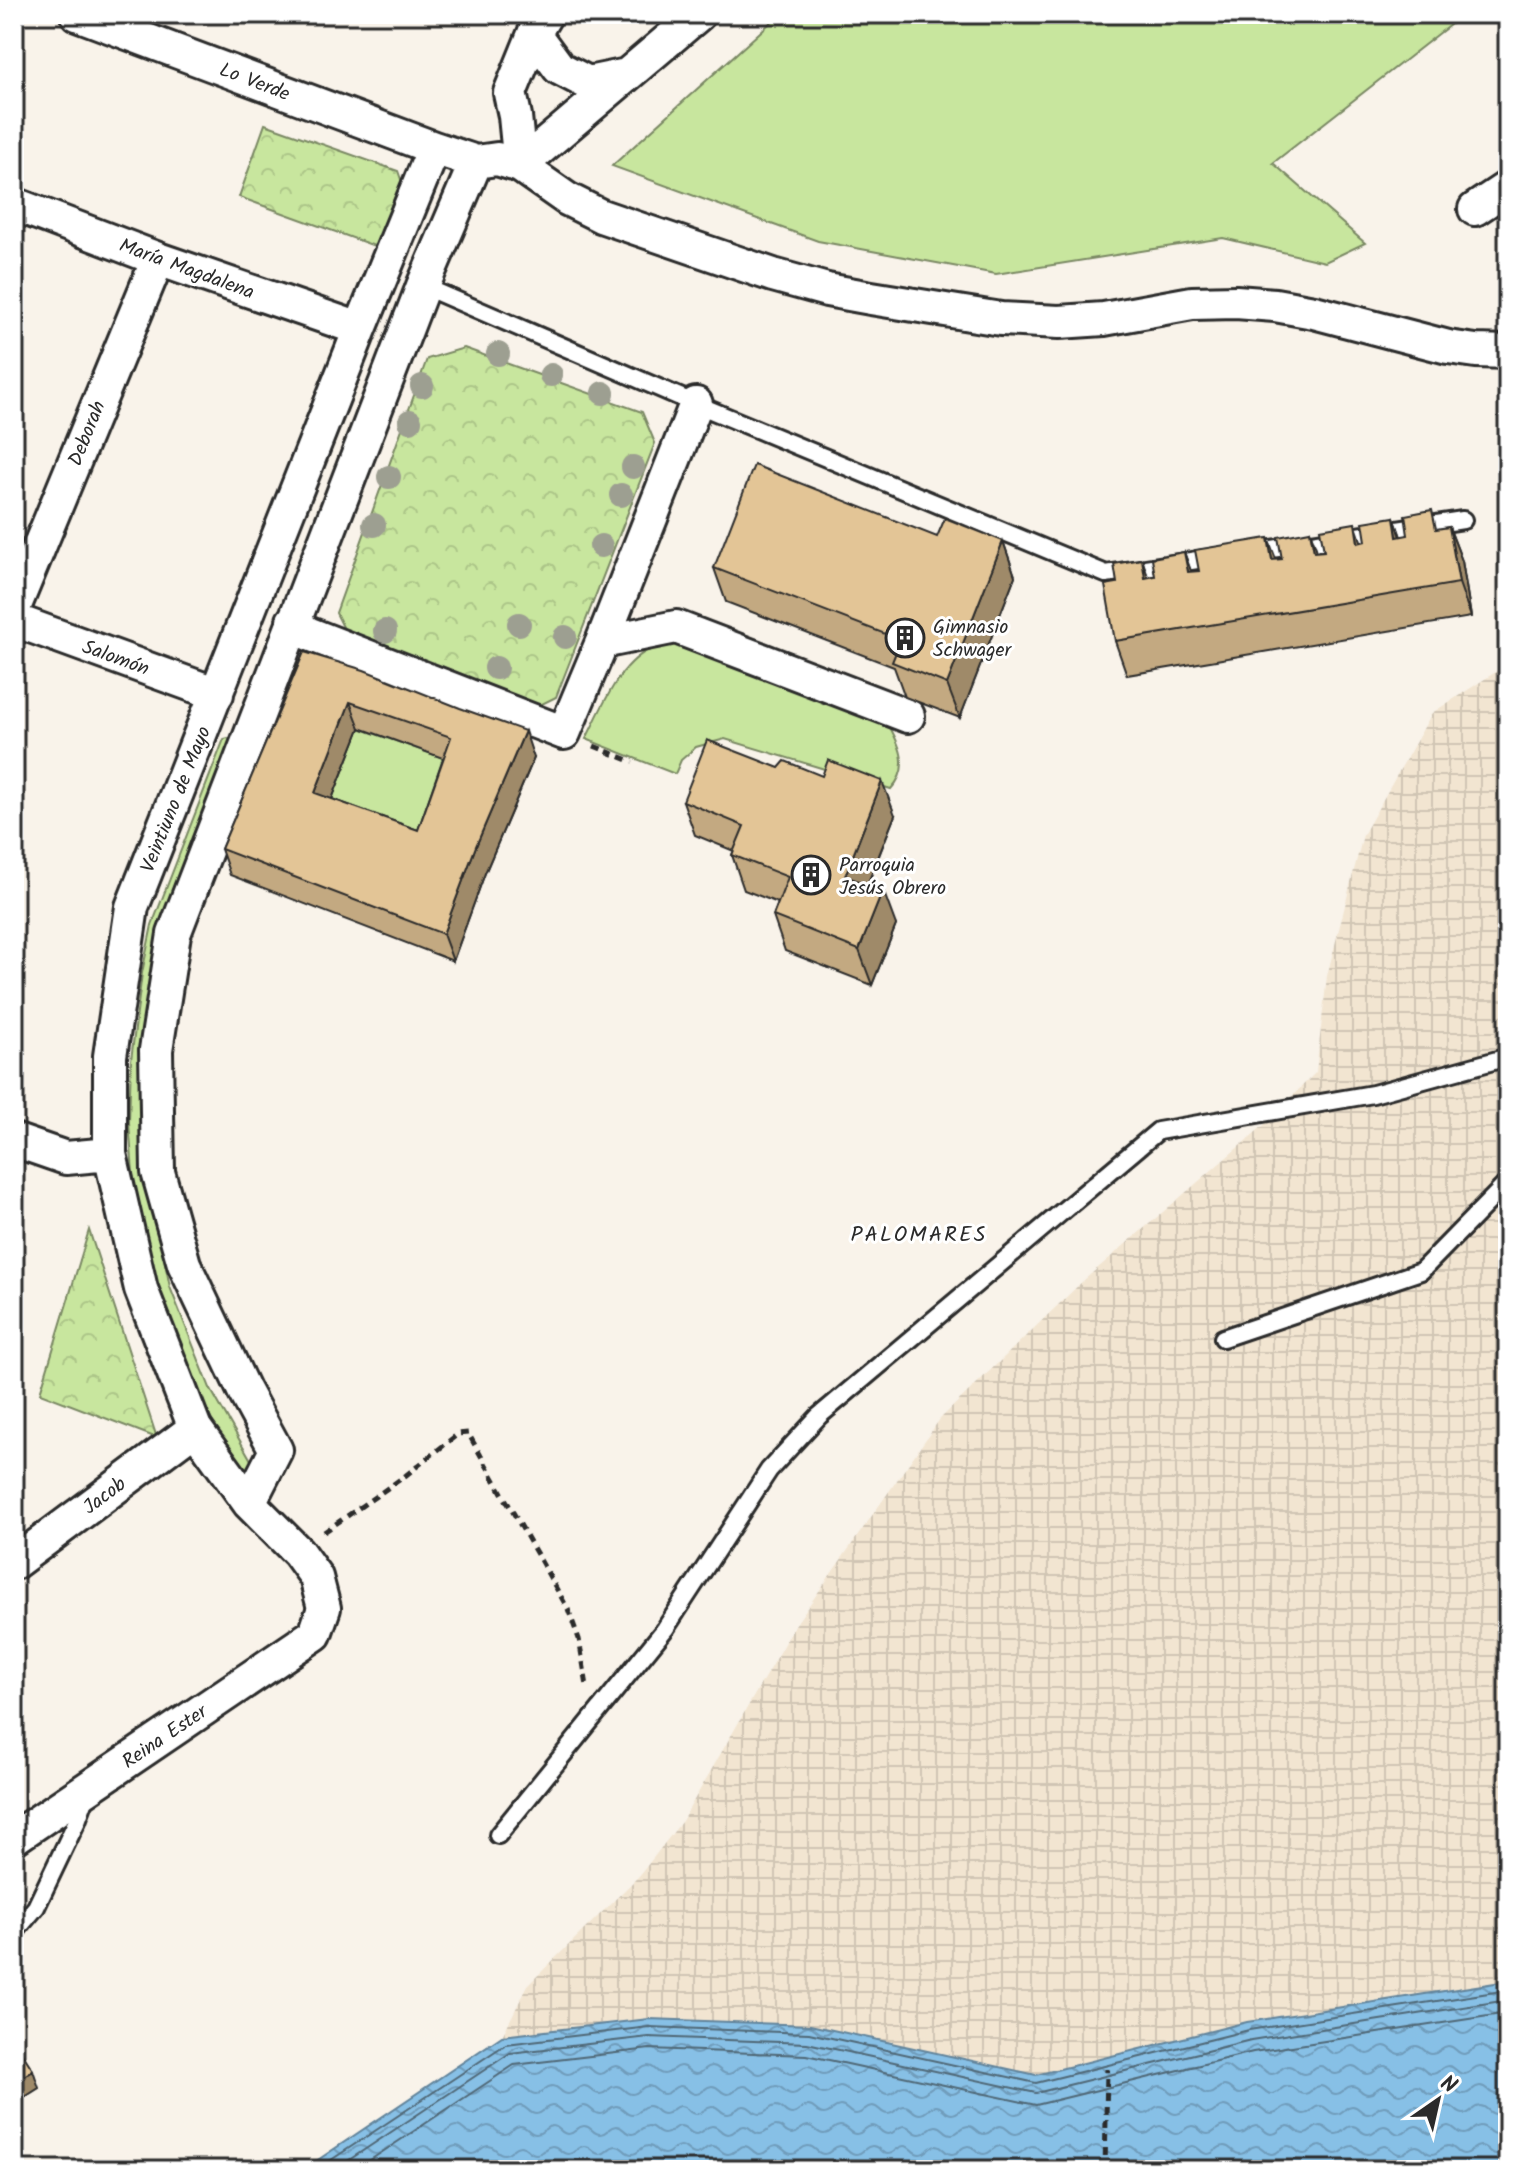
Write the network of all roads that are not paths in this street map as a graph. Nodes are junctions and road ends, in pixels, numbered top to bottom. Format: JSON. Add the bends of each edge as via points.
{"nodes":[{"id":1,"x":77,"y":14,"type":"edge"},
{"id":2,"x":699,"y":14,"type":"edge"},
{"id":3,"x":540,"y":24,"type":"edge"},
{"id":4,"x":627,"y":75,"type":"junction"},
{"id":5,"x":434,"y":148,"type":"junction"},
{"id":6,"x":476,"y":162,"type":"junction"},
{"id":7,"x":520,"y":166,"type":"junction"},
{"id":8,"x":1508,"y":187,"type":"edge"},
{"id":9,"x":14,"y":204,"type":"edge"},
{"id":10,"x":1475,"y":209,"type":"dead end"},
{"id":11,"x":158,"y":259,"type":"junction"},
{"id":12,"x":423,"y":286,"type":"junction"},
{"id":13,"x":360,"y":329,"type":"junction"},
{"id":14,"x":1508,"y":352,"type":"edge"},
{"id":15,"x":696,"y":404,"type":"junction"},
{"id":16,"x":1463,"y":520,"type":"dead end"},
{"id":17,"x":14,"y":608,"type":"edge"},
{"id":18,"x":14,"y":620,"type":"edge"},
{"id":19,"x":293,"y":621,"type":"junction"},
{"id":20,"x":602,"y":642,"type":"junction"},
{"id":21,"x":217,"y":694,"type":"junction"},
{"id":22,"x":908,"y":716,"type":"dead end"},
{"id":23,"x":1508,"y":1057,"type":"edge"},
{"id":24,"x":14,"y":1140,"type":"edge"},
{"id":25,"x":110,"y":1154,"type":"junction"},
{"id":26,"x":1508,"y":1182,"type":"edge"},
{"id":27,"x":1223,"y":1338,"type":"dead end"},
{"id":28,"x":195,"y":1428,"type":"junction"},
{"id":29,"x":249,"y":1503,"type":"junction"},
{"id":30,"x":14,"y":1563,"type":"edge"},
{"id":31,"x":315,"y":1634,"type":"joint"},
{"id":32,"x":90,"y":1785,"type":"junction"},
{"id":33,"x":498,"y":1835,"type":"dead end"},
{"id":34,"x":14,"y":1838,"type":"edge"},
{"id":35,"x":14,"y":1933,"type":"edge"}],
"edges":[{"from":1,"to":5,"type":"street","name":"Lo Verde"},
{"from":2,"to":4,"type":"street"},
{"from":3,"to":4,"type":"street","via":[[559,68],[588,83]]},
{"from":3,"to":7,"type":"street","via":[[510,93]]},
{"from":4,"to":7,"type":"street"},
{"from":5,"to":6,"type":"street"},
{"from":5,"to":13,"type":"street","name":"Veintiuno de Mayo"},
{"from":6,"to":7,"type":"street","via":[[497,159]]},
{"from":6,"to":12,"type":"street"},
{"from":7,"to":14,"type":"street","via":[[601,216],[827,290],[1001,319],[1059,322],[1192,303],[1262,304],[1448,347]]},
{"from":8,"to":10,"type":"street"},
{"from":9,"to":11,"type":"street","name":"María Magdalena"},
{"from":11,"to":13,"type":"street","name":"María Magdalena"},
{"from":11,"to":17,"type":"street","name":"Deborah"},
{"from":12,"to":15,"type":"lane"},
{"from":12,"to":19,"type":"street"},
{"from":13,"to":21,"type":"street","name":"Veintiuno de Mayo"},
{"from":15,"to":16,"type":"lane","via":[[1106,574]]},
{"from":15,"to":20,"type":"street"},
{"from":18,"to":21,"type":"street","name":"Salomón"},
{"from":19,"to":20,"type":"street","via":[[307,633],[564,733]]},
{"from":19,"to":29,"type":"street","via":[[174,934],[156,1050],[158,1172],[184,1264],[276,1450]]},
{"from":20,"to":22,"type":"street","via":[[676,627]]},
{"from":21,"to":25,"type":"street","name":"Veintiuno de Mayo","via":[[132,907],[110,1056]]},
{"from":23,"to":33,"type":"lane","via":[[1373,1094],[1158,1131],[819,1416],[769,1470],[665,1629]]},
{"from":24,"to":25,"type":"street","via":[[66,1158]]},
{"from":25,"to":28,"type":"street","name":"Veintiuno de Mayo","via":[[141,1289]]},
{"from":26,"to":27,"type":"lane","via":[[1421,1271]]},
{"from":28,"to":29,"type":"street","name":"Veintiuno de Mayo"},
{"from":28,"to":30,"type":"street","name":"Jacob"},
{"from":29,"to":31,"type":"street","name":"Veintiuno de Mayo","via":[[316,1577],[324,1608]]},
{"from":31,"to":32,"type":"street","name":"Reina Ester"},
{"from":32,"to":34,"type":"street","name":"Reina Ester"},
{"from":32,"to":35,"type":"lane","via":[[36,1907]]}]}
